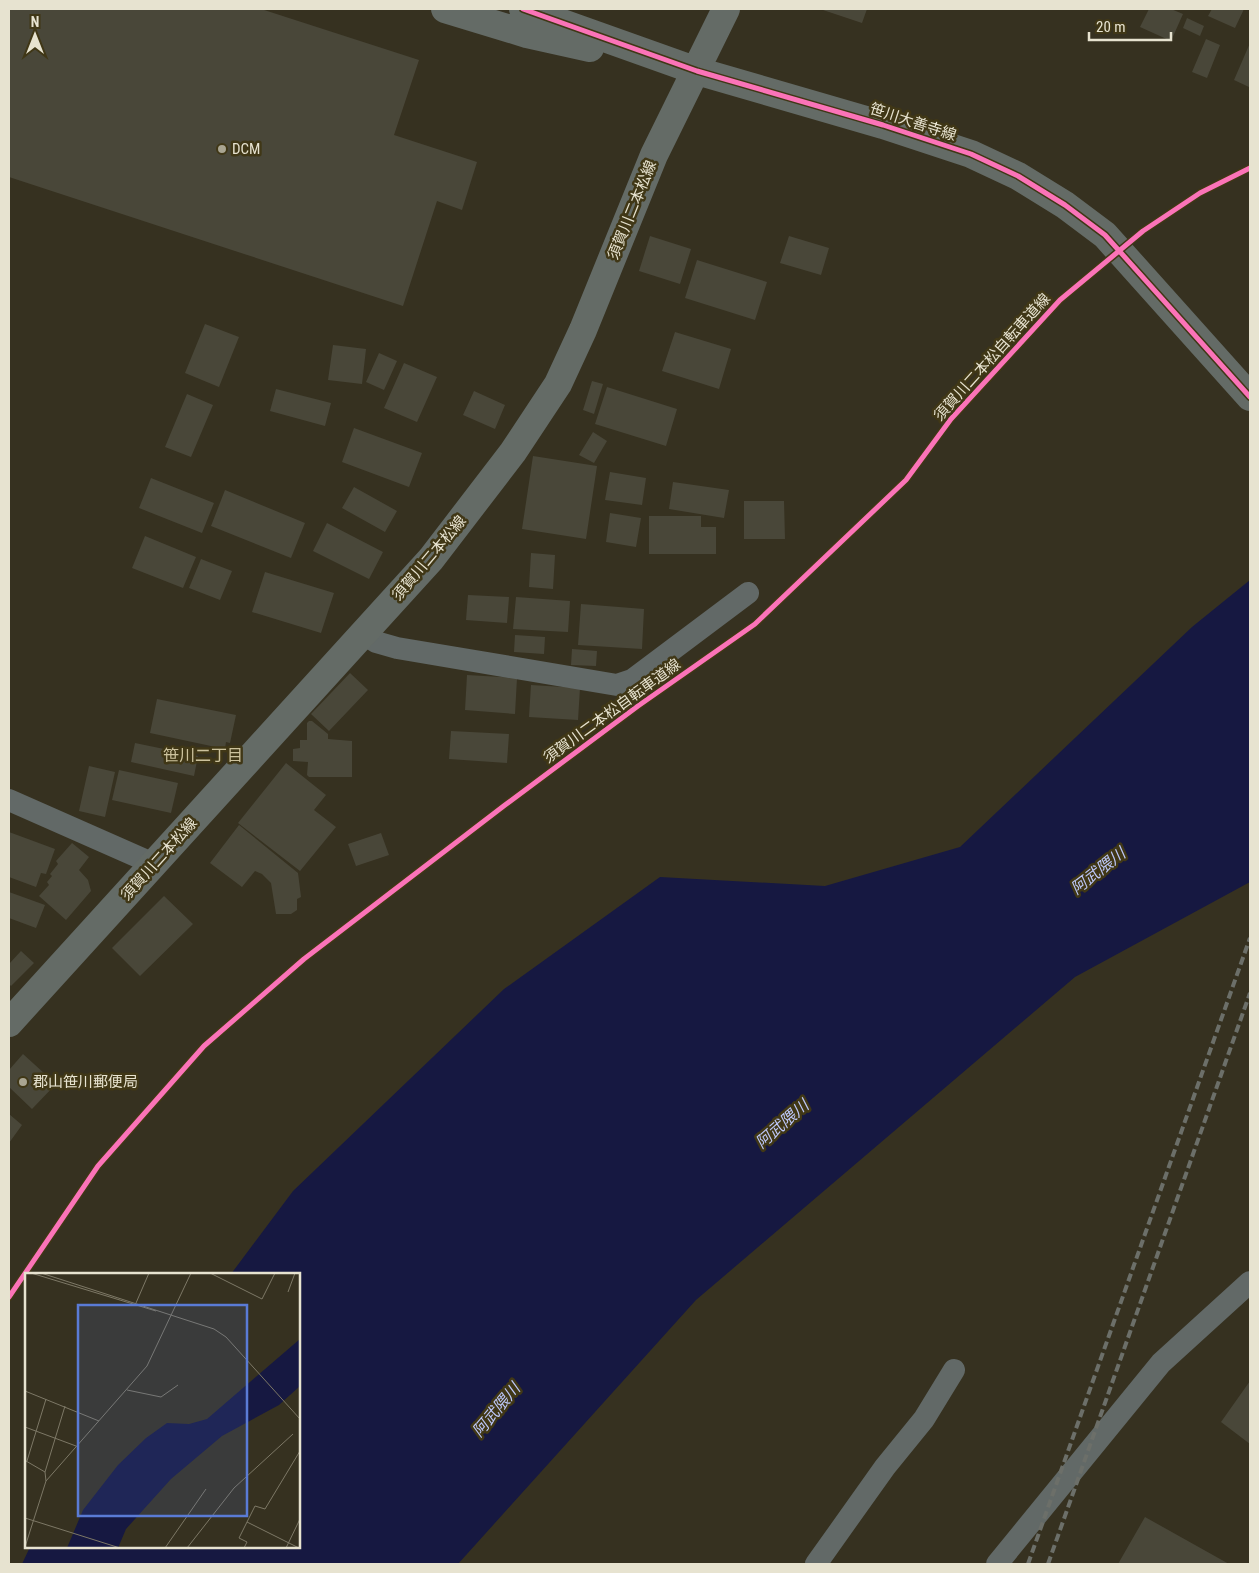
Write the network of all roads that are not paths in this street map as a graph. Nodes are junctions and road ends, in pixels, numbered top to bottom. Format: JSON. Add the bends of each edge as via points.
{"nodes":[{"id":1,"x":445,"y":9,"type":"edge"},
{"id":2,"x":523,"y":9,"type":"edge"},
{"id":3,"x":726,"y":9,"type":"edge"},
{"id":4,"x":697,"y":71,"type":"junction"},
{"id":5,"x":1250,"y":397,"type":"edge"},
{"id":6,"x":748,"y":593,"type":"dead end"},
{"id":7,"x":363,"y":634,"type":"junction"},
{"id":8,"x":9,"y":800,"type":"edge"},
{"id":9,"x":154,"y":864,"type":"junction"},
{"id":10,"x":9,"y":1024,"type":"edge"},
{"id":11,"x":1250,"y":1282,"type":"edge"},
{"id":12,"x":954,"y":1370,"type":"dead end"},
{"id":13,"x":816,"y":1564,"type":"edge"},
{"id":14,"x":997,"y":1564,"type":"edge"}],
"edges":[{"from":1,"to":4,"type":"main road","via":[[527,34]]},
{"from":2,"to":4,"type":"main road"},
{"from":3,"to":4,"type":"main road","name":"須賀川二本松線"},
{"from":4,"to":5,"type":"main road","name":"笹川大善寺線","via":[[971,154],[1026,181],[1105,235]]},
{"from":4,"to":7,"type":"main road","name":"須賀川二本松線","via":[[654,155],[558,384],[514,452],[431,559]]},
{"from":6,"to":7,"type":"street","via":[[632,680],[617,685],[396,648]]},
{"from":7,"to":9,"type":"main road","name":"須賀川二本松線"},
{"from":8,"to":9,"type":"street"},
{"from":9,"to":10,"type":"main road","name":"須賀川二本松線"},
{"from":11,"to":14,"type":"street","via":[[1161,1363]]},
{"from":12,"to":13,"type":"street","via":[[924,1418]]}]}
